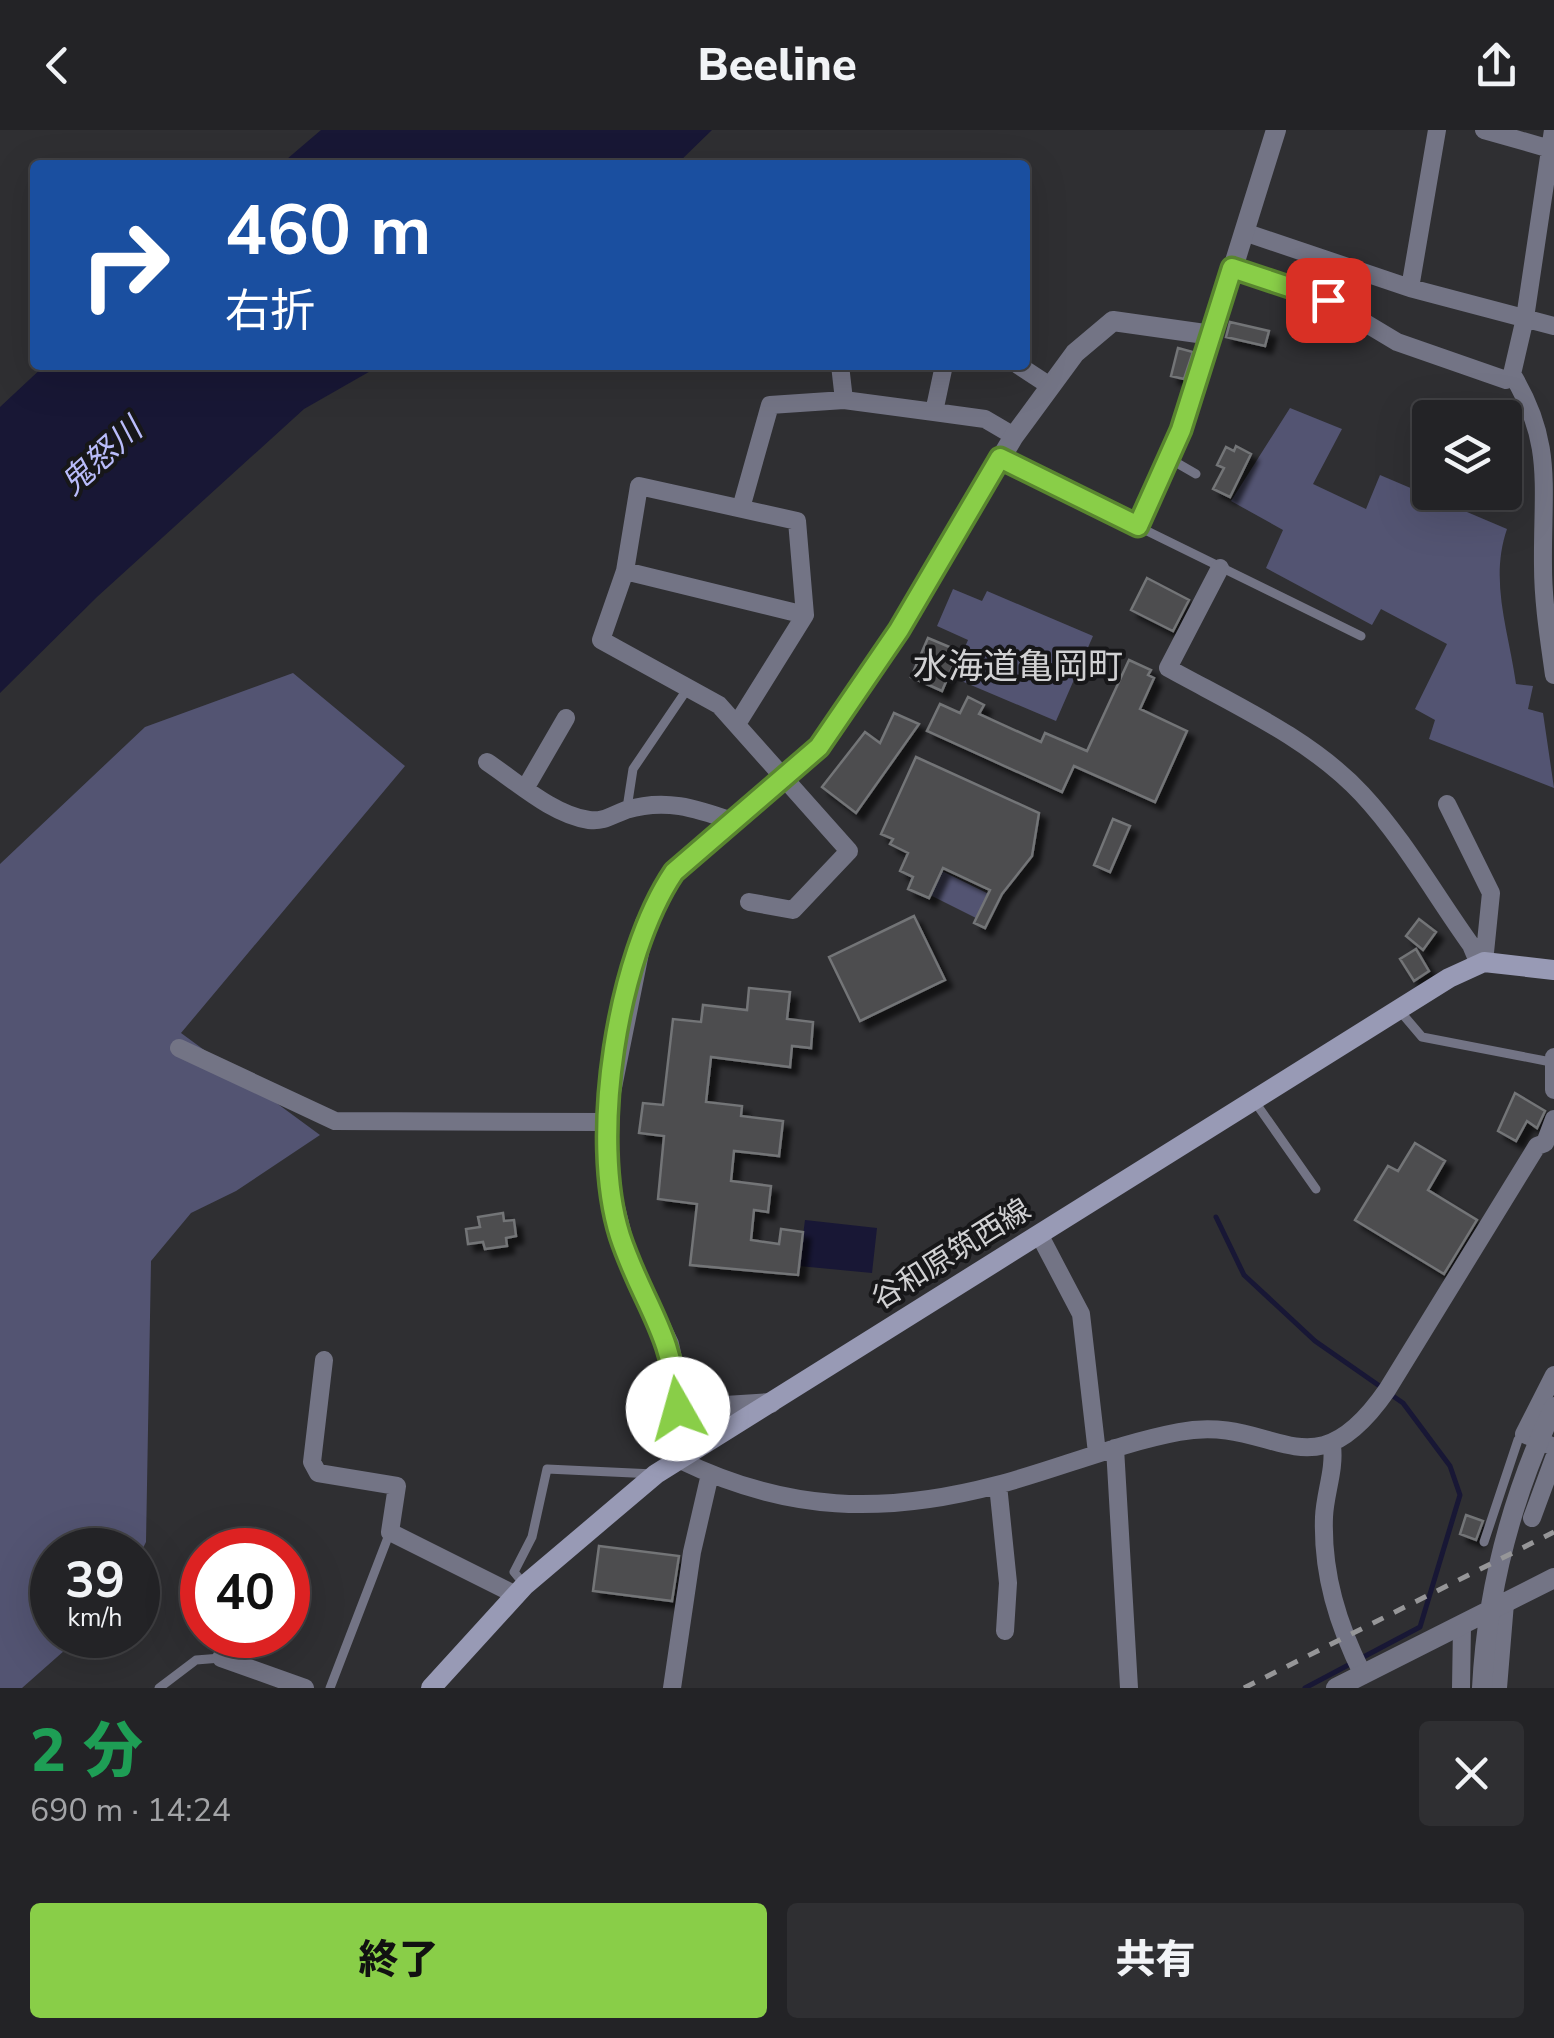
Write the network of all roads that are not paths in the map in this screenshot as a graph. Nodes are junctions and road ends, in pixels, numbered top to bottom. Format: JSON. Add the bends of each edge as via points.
{"nodes":[{"id":1,"x":1276,"y":130,"type":"edge"},
{"id":2,"x":1437,"y":130,"type":"edge"},
{"id":3,"x":1484,"y":130,"type":"edge"},
{"id":4,"x":1552,"y":143,"type":"edge"},
{"id":5,"x":1244,"y":232,"type":"junction"},
{"id":6,"x":1232,"y":268,"type":"junction"},
{"id":7,"x":1410,"y":288,"type":"junction"},
{"id":8,"x":1525,"y":318,"type":"junction"},
{"id":9,"x":1554,"y":326,"type":"edge"},
{"id":10,"x":1212,"y":335,"type":"junction"},
{"id":11,"x":841,"y":370,"type":"edge"},
{"id":12,"x":943,"y":370,"type":"edge"},
{"id":13,"x":1026,"y":370,"type":"edge"},
{"id":14,"x":1506,"y":380,"type":"junction"},
{"id":15,"x":1050,"y":386,"type":"junction"},
{"id":16,"x":844,"y":400,"type":"junction"},
{"id":17,"x":934,"y":412,"type":"junction"},
{"id":18,"x":1014,"y":436,"type":"junction"},
{"id":19,"x":1000,"y":458,"type":"junction"},
{"id":20,"x":1170,"y":460,"type":"junction"},
{"id":21,"x":1196,"y":474,"type":"dead end"},
{"id":22,"x":741,"y":508,"type":"junction"},
{"id":23,"x":1551,"y":509,"type":"edge"},
{"id":24,"x":1138,"y":526,"type":"junction"},
{"id":25,"x":1220,"y":568,"type":"junction"},
{"id":26,"x":624,"y":571,"type":"junction"},
{"id":27,"x":805,"y":615,"type":"junction"},
{"id":28,"x":1361,"y":636,"type":"dead end"},
{"id":29,"x":1554,"y":675,"type":"edge"},
{"id":30,"x":688,"y":688,"type":"junction"},
{"id":31,"x":566,"y":718,"type":"dead end"},
{"id":32,"x":736,"y":724,"type":"junction"},
{"id":33,"x":488,"y":762,"type":"dead end"},
{"id":34,"x":783,"y":780,"type":"junction"},
{"id":35,"x":526,"y":788,"type":"junction"},
{"id":36,"x":1446,"y":804,"type":"dead end"},
{"id":37,"x":626,"y":810,"type":"junction"},
{"id":38,"x":732,"y":821,"type":"junction"},
{"id":39,"x":749,"y":902,"type":"dead end"},
{"id":40,"x":1481,"y":963,"type":"junction"},
{"id":41,"x":1554,"y":970,"type":"edge"},
{"id":42,"x":1399,"y":1010,"type":"junction"},
{"id":43,"x":179,"y":1048,"type":"dead end"},
{"id":44,"x":1552,"y":1059,"type":"edge"},
{"id":45,"x":1554,"y":1090,"type":"edge"},
{"id":46,"x":1255,"y":1102,"type":"junction"},
{"id":47,"x":1554,"y":1119,"type":"edge"},
{"id":48,"x":605,"y":1122,"type":"junction"},
{"id":49,"x":1550,"y":1145,"type":"edge"},
{"id":50,"x":1316,"y":1189,"type":"dead end"},
{"id":51,"x":1040,"y":1234,"type":"junction"},
{"id":52,"x":324,"y":1360,"type":"dead end"},
{"id":53,"x":1554,"y":1375,"type":"edge"},
{"id":54,"x":772,"y":1403,"type":"junction"},
{"id":55,"x":1554,"y":1407,"type":"edge"},
{"id":56,"x":678,"y":1409,"type":"junction"},
{"id":57,"x":1524,"y":1434,"type":"junction"},
{"id":58,"x":1332,"y":1446,"type":"junction"},
{"id":59,"x":1554,"y":1447,"type":"edge"},
{"id":60,"x":1106,"y":1451,"type":"junction"},
{"id":61,"x":1554,"y":1458,"type":"edge"},
{"id":62,"x":680,"y":1460,"type":"junction"},
{"id":63,"x":656,"y":1474,"type":"junction"},
{"id":64,"x":710,"y":1474,"type":"junction"},
{"id":65,"x":998,"y":1485,"type":"junction"},
{"id":66,"x":1532,"y":1518,"type":"dead end"},
{"id":67,"x":390,"y":1532,"type":"junction"},
{"id":68,"x":1484,"y":1542,"type":"dead end"},
{"id":69,"x":1554,"y":1578,"type":"edge"},
{"id":70,"x":520,"y":1590,"type":"junction"},
{"id":71,"x":1505,"y":1603,"type":"junction"},
{"id":72,"x":1462,"y":1626,"type":"junction"},
{"id":73,"x":1005,"y":1631,"type":"dead end"},
{"id":74,"x":221,"y":1658,"type":"joint"},
{"id":75,"x":1363,"y":1675,"type":"junction"},
{"id":76,"x":159,"y":1688,"type":"edge"},
{"id":77,"x":305,"y":1688,"type":"edge"},
{"id":78,"x":330,"y":1688,"type":"edge"},
{"id":79,"x":431,"y":1688,"type":"edge"},
{"id":80,"x":672,"y":1688,"type":"edge"},
{"id":81,"x":1128,"y":1688,"type":"edge"},
{"id":82,"x":1336,"y":1688,"type":"edge"},
{"id":83,"x":1460,"y":1688,"type":"edge"},
{"id":84,"x":1482,"y":1688,"type":"edge"},
{"id":85,"x":1498,"y":1688,"type":"edge"}],
"edges":[{"from":1,"to":5,"type":"street"},
{"from":2,"to":7,"type":"street"},
{"from":3,"to":4,"type":"street"},
{"from":4,"to":8,"type":"street"},
{"from":5,"to":6,"type":"street"},
{"from":5,"to":7,"type":"street"},
{"from":6,"to":10,"type":"street"},
{"from":6,"to":14,"type":"street","via":[[1328,300],[1396,342]]},
{"from":7,"to":8,"type":"street"},
{"from":8,"to":9,"type":"street"},
{"from":8,"to":14,"type":"street"},
{"from":10,"to":15,"type":"street","via":[[1113,321],[1075,353]]},
{"from":10,"to":20,"type":"street"},
{"from":11,"to":16,"type":"street"},
{"from":12,"to":17,"type":"street"},
{"from":13,"to":15,"type":"street"},
{"from":14,"to":23,"type":"street","via":[[1546,422]]},
{"from":15,"to":18,"type":"street"},
{"from":16,"to":17,"type":"street"},
{"from":16,"to":22,"type":"street","via":[[770,405]]},
{"from":17,"to":18,"type":"street","via":[[985,419]]},
{"from":18,"to":19,"type":"street"},
{"from":19,"to":24,"type":"street"},
{"from":19,"to":34,"type":"street","via":[[874,668],[819,747]]},
{"from":20,"to":21,"type":"lane"},
{"from":20,"to":24,"type":"street"},
{"from":22,"to":26,"type":"street","via":[[639,486]]},
{"from":22,"to":27,"type":"street","via":[[797,521]]},
{"from":23,"to":29,"type":"street","via":[[1542,564]]},
{"from":24,"to":25,"type":"lane"},
{"from":25,"to":28,"type":"lane"},
{"from":25,"to":40,"type":"street","via":[[1168,668],[1342,774],[1387,826]]},
{"from":26,"to":27,"type":"street"},
{"from":26,"to":30,"type":"street","via":[[601,640]]},
{"from":27,"to":32,"type":"street"},
{"from":30,"to":32,"type":"street"},
{"from":30,"to":37,"type":"lane","via":[[632,768]]},
{"from":31,"to":35,"type":"street"},
{"from":32,"to":34,"type":"street"},
{"from":33,"to":35,"type":"street"},
{"from":34,"to":38,"type":"street"},
{"from":34,"to":39,"type":"street","via":[[849,851],[793,910]]},
{"from":35,"to":37,"type":"street","via":[[585,820]]},
{"from":36,"to":40,"type":"street","via":[[1491,893]]},
{"from":37,"to":38,"type":"street","via":[[677,802]]},
{"from":38,"to":48,"type":"street","via":[[674,872],[644,923]]},
{"from":40,"to":41,"type":"main road"},
{"from":40,"to":42,"type":"main road","name":"谷和原筑西線"},
{"from":42,"to":44,"type":"lane","via":[[1422,1037]]},
{"from":42,"to":46,"type":"main road","name":"谷和原筑西線"},
{"from":43,"to":48,"type":"street","via":[[335,1121]]},
{"from":44,"to":45,"type":"street"},
{"from":46,"to":50,"type":"lane"},
{"from":46,"to":51,"type":"main road","name":"谷和原筑西線"},
{"from":47,"to":49,"type":"street"},
{"from":48,"to":56,"type":"street","via":[[612,1207],[669,1344]]},
{"from":49,"to":58,"type":"street","via":[[1537,1146],[1370,1416]]},
{"from":51,"to":54,"type":"main road","name":"谷和原筑西線"},
{"from":51,"to":60,"type":"street","via":[[1081,1314]]},
{"from":52,"to":67,"type":"street","via":[[312,1462],[318,1473],[396,1486]]},
{"from":53,"to":57,"type":"street"},
{"from":54,"to":56,"type":"street"},
{"from":54,"to":62,"type":"main road","name":"谷和原筑西線"},
{"from":55,"to":84,"type":"street","via":[[1505,1538]]},
{"from":56,"to":62,"type":"street"},
{"from":57,"to":59,"type":"street"},
{"from":57,"to":68,"type":"lane"},
{"from":58,"to":60,"type":"street","via":[[1301,1448],[1196,1429]]},
{"from":58,"to":75,"type":"street","via":[[1327,1560],[1340,1630]]},
{"from":60,"to":65,"type":"street"},
{"from":60,"to":81,"type":"street"},
{"from":61,"to":66,"type":"street"},
{"from":62,"to":63,"type":"main road","name":"谷和原筑西線"},
{"from":62,"to":64,"type":"street"},
{"from":63,"to":70,"type":"main road","name":"谷和原筑西線"},
{"from":63,"to":70,"type":"lane","via":[[548,1470],[532,1536],[514,1572]]},
{"from":64,"to":65,"type":"street","via":[[830,1506],[926,1502]]},
{"from":64,"to":80,"type":"street"},
{"from":65,"to":73,"type":"street","via":[[1008,1583]]},
{"from":67,"to":70,"type":"street"},
{"from":67,"to":78,"type":"lane"},
{"from":69,"to":71,"type":"street"},
{"from":70,"to":79,"type":"main road","name":"谷和原筑西線"},
{"from":71,"to":72,"type":"street"},
{"from":71,"to":85,"type":"street"},
{"from":72,"to":75,"type":"street"},
{"from":72,"to":83,"type":"street"},
{"from":74,"to":76,"type":"lane","via":[[196,1660]]},
{"from":74,"to":77,"type":"street"},
{"from":75,"to":82,"type":"street"}]}
